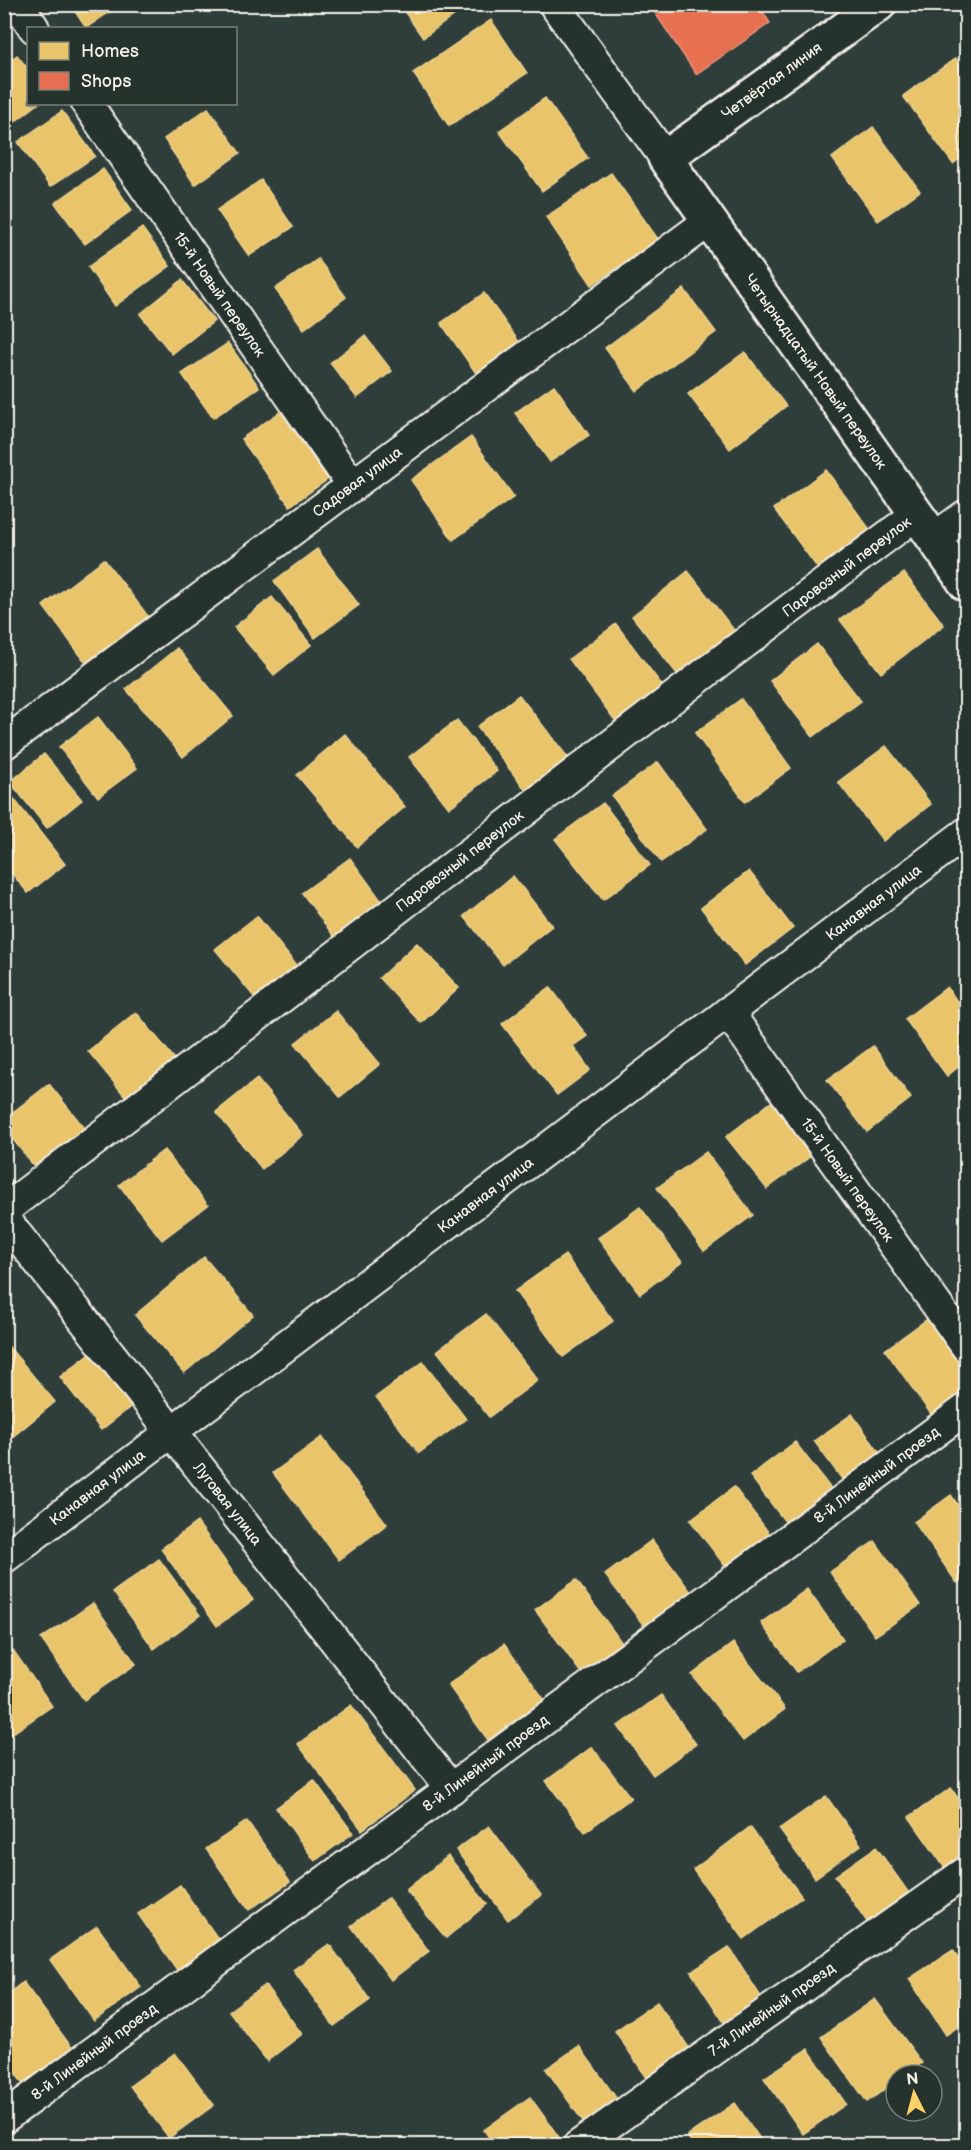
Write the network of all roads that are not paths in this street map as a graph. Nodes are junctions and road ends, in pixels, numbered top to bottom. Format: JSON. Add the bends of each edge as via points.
{"nodes":[{"id":1,"x":18,"y":4,"type":"edge"},
{"id":2,"x":554,"y":4,"type":"edge"},
{"id":3,"x":879,"y":4,"type":"edge"},
{"id":4,"x":33,"y":27,"type":"edge"},
{"id":5,"x":88,"y":105,"type":"edge"},
{"id":6,"x":665,"y":158,"type":"junction"},
{"id":7,"x":709,"y":221,"type":"junction"},
{"id":8,"x":353,"y":486,"type":"junction"},
{"id":9,"x":966,"y":515,"type":"edge"},
{"id":10,"x":926,"y":526,"type":"junction"},
{"id":11,"x":966,"y":584,"type":"edge"},
{"id":12,"x":4,"y":744,"type":"edge"},
{"id":13,"x":966,"y":833,"type":"edge"},
{"id":14,"x":729,"y":1012,"type":"junction"},
{"id":15,"x":4,"y":1210,"type":"edge"},
{"id":16,"x":4,"y":1218,"type":"edge"},
{"id":17,"x":966,"y":1347,"type":"edge"},
{"id":18,"x":966,"y":1409,"type":"edge"},
{"id":19,"x":172,"y":1432,"type":"junction"},
{"id":20,"x":4,"y":1558,"type":"edge"},
{"id":21,"x":451,"y":1789,"type":"junction"},
{"id":22,"x":966,"y":1872,"type":"edge"},
{"id":23,"x":4,"y":2118,"type":"edge"},
{"id":24,"x":578,"y":2145,"type":"edge"}],
"edges":[{"from":1,"to":4,"type":"street"},
{"from":2,"to":6,"type":"street"},
{"from":3,"to":6,"type":"street","name":"Четвёртая линия"},
{"from":5,"to":8,"type":"street","name":"15-й Новый переулок"},
{"from":6,"to":7,"type":"street","name":"Четырнадцатый Новый переулок"},
{"from":7,"to":8,"type":"street","name":"Садовая улица"},
{"from":7,"to":10,"type":"street","name":"Четырнадцатый Новый переулок"},
{"from":8,"to":12,"type":"street","name":"Садовая улица"},
{"from":9,"to":10,"type":"street","name":"Паровозный переулок"},
{"from":10,"to":11,"type":"street","name":"Четырнадцатый Новый переулок"},
{"from":10,"to":15,"type":"street","name":"Паровозный переулок","via":[[720,662]]},
{"from":13,"to":14,"type":"street","name":"Канавная улица"},
{"from":14,"to":17,"type":"street","name":"15-й Новый переулок"},
{"from":14,"to":19,"type":"street","name":"Канавная улица"},
{"from":16,"to":19,"type":"street","name":"Луговая улица"},
{"from":18,"to":21,"type":"street","name":"8-й Линейный проезд"},
{"from":19,"to":20,"type":"street","name":"Канавная улица"},
{"from":19,"to":21,"type":"street","name":"Луговая улица"},
{"from":21,"to":23,"type":"street","name":"8-й Линейный проезд"},
{"from":22,"to":24,"type":"street","name":"7-й Линейный проезд"}]}
